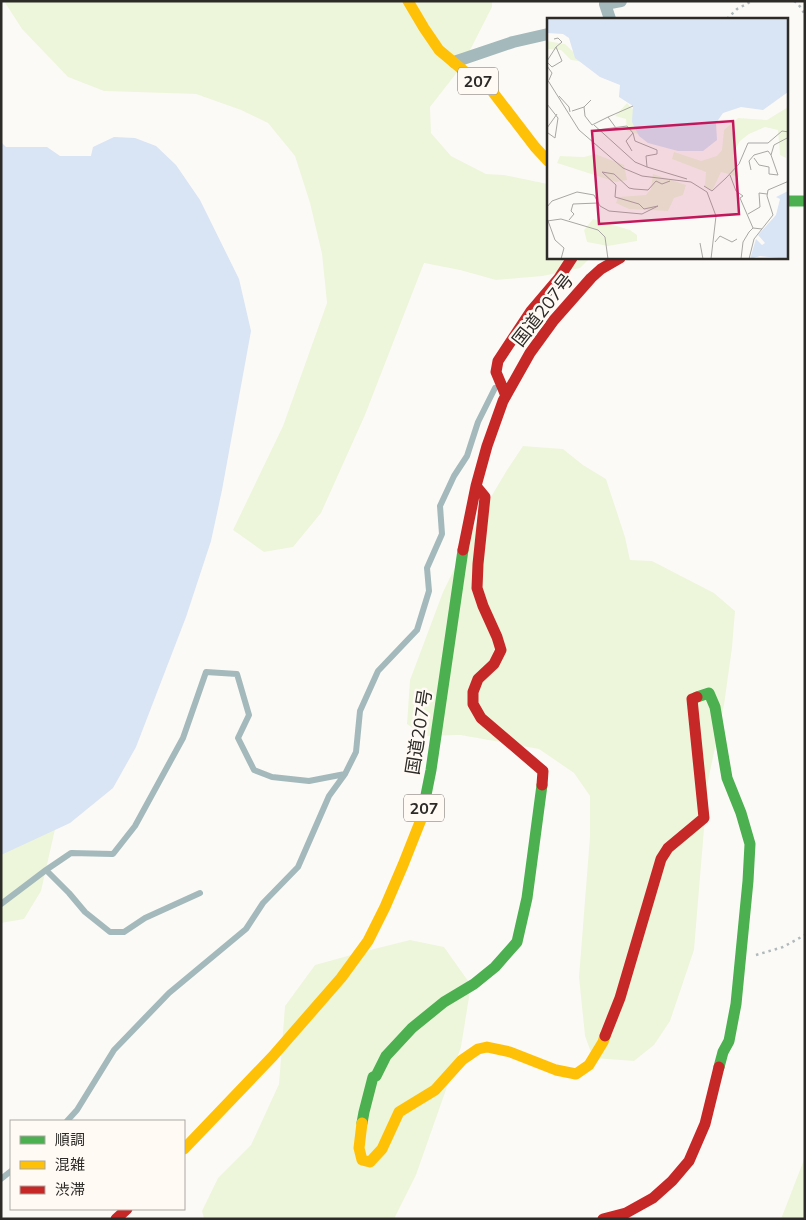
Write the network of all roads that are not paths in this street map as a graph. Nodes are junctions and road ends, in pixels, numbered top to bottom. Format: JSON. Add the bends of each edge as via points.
{"nodes":[{"id":1,"x":621,"y":1,"type":"edge"},
{"id":2,"x":414,"y":4,"type":"edge"},
{"id":3,"x":610,"y":18,"type":"edge"},
{"id":4,"x":547,"y":34,"type":"edge"},
{"id":5,"x":454,"y":62,"type":"junction"},
{"id":6,"x":547,"y":160,"type":"edge"},
{"id":7,"x":805,"y":200,"type":"edge"},
{"id":8,"x":788,"y":201,"type":"edge"},
{"id":9,"x":571,"y":259,"type":"edge"},
{"id":10,"x":618,"y":259,"type":"edge"},
{"id":11,"x":499,"y":380,"type":"junction"},
{"id":12,"x":506,"y":396,"type":"junction"},
{"id":13,"x":476,"y":486,"type":"junction"},
{"id":14,"x":345,"y":774,"type":"junction"},
{"id":15,"x":46,"y":870,"type":"junction"},
{"id":16,"x":200,"y":893,"type":"dead end"},
{"id":17,"x":1,"y":904,"type":"edge"},
{"id":18,"x":67,"y":1120,"type":"edge"},
{"id":19,"x":185,"y":1148,"type":"edge"},
{"id":20,"x":125,"y":1210,"type":"edge"},
{"id":21,"x":625,"y":1216,"type":"edge"},
{"id":22,"x":116,"y":1219,"type":"edge"},
{"id":23,"x":603,"y":1219,"type":"edge"}],
"edges":[{"from":1,"to":3,"type":"street","via":[[604,4]]},
{"from":2,"to":5,"type":"main road","number":"207","via":[[424,28],[439,50]]},
{"from":4,"to":5,"type":"street"},
{"from":5,"to":6,"type":"main road","number":"207","via":[[492,91]]},
{"from":7,"to":8,"type":"main road"},
{"from":9,"to":11,"type":"main road","name":"国道207号","via":[[498,361],[496,372]]},
{"from":10,"to":12,"type":"main road","name":"国道207号","number":"207","via":[[601,268],[554,320]]},
{"from":11,"to":12,"type":"main road","name":"国道207号"},
{"from":11,"to":14,"type":"lane","via":[[478,422],[467,456],[440,506],[442,534],[427,568],[429,591],[417,630],[378,671],[360,711],[356,752]]},
{"from":12,"to":13,"type":"main road","name":"国道207号","number":"207"},
{"from":13,"to":19,"type":"main road","name":"国道207号","number":"207","via":[[466,533],[431,770],[422,817],[404,865],[368,941],[341,978],[273,1056]]},
{"from":13,"to":21,"type":"main road","via":[[485,497],[478,588],[501,650],[494,664],[478,679],[473,704],[481,718],[543,770],[527,898],[517,942],[474,984],[444,1002],[412,1028],[386,1056],[373,1077],[359,1148],[362,1160],[370,1162],[382,1149],[400,1112],[435,1090],[462,1060],[478,1049],[486,1047],[510,1052],[556,1070],[576,1074],[589,1065],[603,1042],[620,998],[661,859],[668,848],[704,818],[692,698],[709,693],[715,707],[727,778],[750,844],[736,1004],[730,1041],[723,1052],[705,1124],[690,1161],[653,1198]]},
{"from":14,"to":15,"type":"lane","via":[[309,781],[272,777],[254,770],[238,738],[249,715],[237,674],[206,672],[183,738],[135,826],[113,854],[71,853]]},
{"from":14,"to":18,"type":"lane","via":[[328,796],[298,867],[263,903],[246,929],[169,993],[114,1050],[77,1110]]},
{"from":15,"to":16,"type":"lane","via":[[85,912],[110,932],[124,932],[145,918]]},
{"from":15,"to":17,"type":"lane"},
{"from":20,"to":22,"type":"main road"},
{"from":21,"to":23,"type":"main road"}]}
